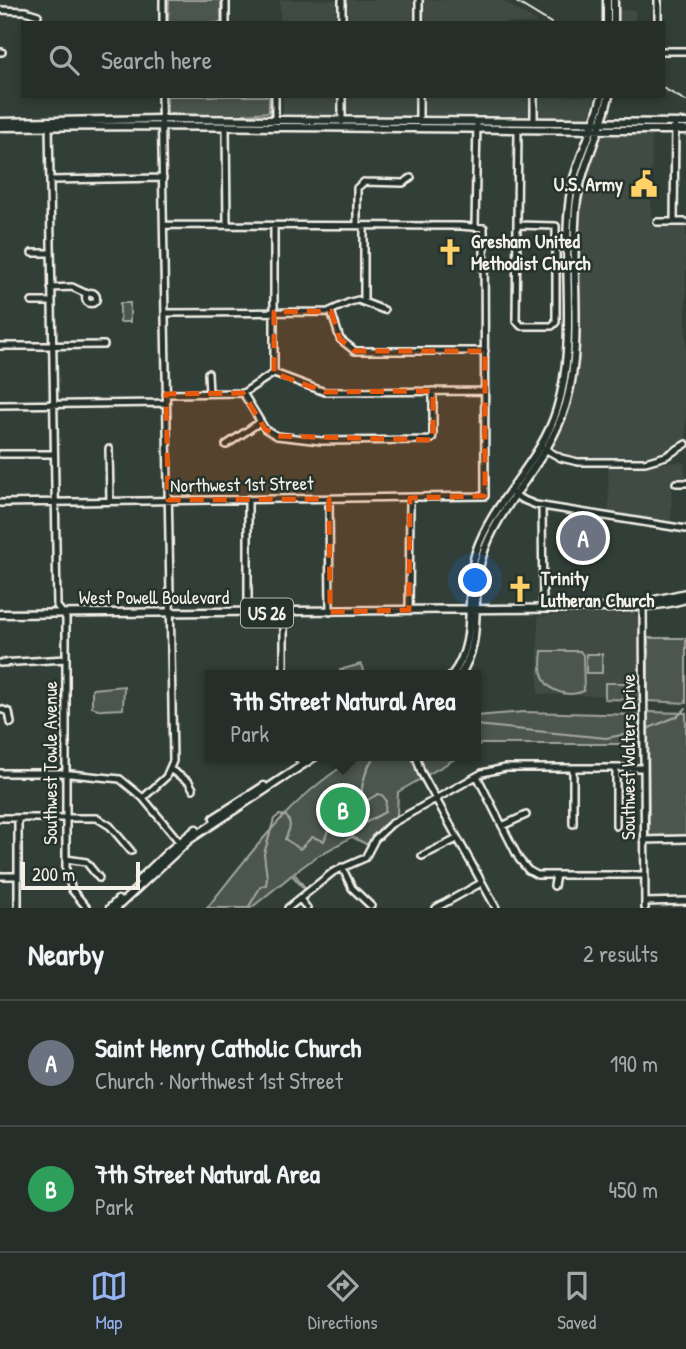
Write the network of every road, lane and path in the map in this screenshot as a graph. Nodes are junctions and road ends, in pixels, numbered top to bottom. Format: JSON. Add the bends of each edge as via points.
{"nodes":[{"id":1,"x":163,"y":0,"type":"edge"},
{"id":2,"x":226,"y":0,"type":"edge"},
{"id":3,"x":342,"y":0,"type":"edge"},
{"id":4,"x":419,"y":0,"type":"edge"},
{"id":5,"x":607,"y":0,"type":"edge"},
{"id":6,"x":614,"y":0,"type":"edge"},
{"id":7,"x":658,"y":0,"type":"edge"},
{"id":8,"x":0,"y":10,"type":"edge"},
{"id":9,"x":37,"y":15,"type":"dead end"},
{"id":10,"x":163,"y":21,"type":"edge"},
{"id":11,"x":226,"y":21,"type":"edge"},
{"id":12,"x":342,"y":21,"type":"edge"},
{"id":13,"x":419,"y":21,"type":"edge"},
{"id":14,"x":607,"y":21,"type":"edge"},
{"id":15,"x":614,"y":21,"type":"edge"},
{"id":16,"x":658,"y":21,"type":"edge"},
{"id":17,"x":665,"y":51,"type":"edge"},
{"id":18,"x":686,"y":51,"type":"edge"},
{"id":19,"x":162,"y":98,"type":"edge"},
{"id":20,"x":275,"y":98,"type":"edge"},
{"id":21,"x":342,"y":98,"type":"edge"},
{"id":22,"x":419,"y":98,"type":"edge"},
{"id":23,"x":534,"y":98,"type":"edge"},
{"id":24,"x":602,"y":98,"type":"edge"},
{"id":25,"x":608,"y":98,"type":"edge"},
{"id":26,"x":419,"y":121,"type":"junction"},
{"id":27,"x":0,"y":122,"type":"edge"},
{"id":28,"x":162,"y":122,"type":"junction"},
{"id":29,"x":534,"y":122,"type":"junction"},
{"id":30,"x":686,"y":123,"type":"edge"},
{"id":31,"x":49,"y":124,"type":"junction"},
{"id":32,"x":275,"y":125,"type":"junction"},
{"id":33,"x":342,"y":125,"type":"junction"},
{"id":34,"x":477,"y":125,"type":"junction"},
{"id":35,"x":596,"y":126,"type":"junction"},
{"id":36,"x":675,"y":126,"type":"junction"},
{"id":37,"x":0,"y":127,"type":"edge"},
{"id":38,"x":226,"y":128,"type":"junction"},
{"id":39,"x":518,"y":129,"type":"junction"},
{"id":40,"x":686,"y":130,"type":"edge"},
{"id":41,"x":362,"y":174,"type":"dead end"},
{"id":42,"x":163,"y":178,"type":"junction"},
{"id":43,"x":411,"y":178,"type":"dead end"},
{"id":44,"x":50,"y":180,"type":"junction"},
{"id":45,"x":364,"y":182,"type":"junction"},
{"id":46,"x":657,"y":222,"type":"dead end"},
{"id":47,"x":674,"y":222,"type":"junction"},
{"id":48,"x":686,"y":222,"type":"edge"},
{"id":49,"x":164,"y":225,"type":"junction"},
{"id":50,"x":227,"y":225,"type":"junction"},
{"id":51,"x":361,"y":225,"type":"junction"},
{"id":52,"x":517,"y":225,"type":"junction"},
{"id":53,"x":274,"y":226,"type":"junction"},
{"id":54,"x":478,"y":226,"type":"junction"},
{"id":55,"x":32,"y":253,"type":"dead end"},
{"id":56,"x":50,"y":253,"type":"junction"},
{"id":57,"x":51,"y":288,"type":"junction"},
{"id":58,"x":87,"y":294,"type":"dead end"},
{"id":59,"x":32,"y":302,"type":"dead end"},
{"id":60,"x":51,"y":302,"type":"junction"},
{"id":61,"x":364,"y":302,"type":"junction"},
{"id":62,"x":384,"y":310,"type":"dead end"},
{"id":63,"x":331,"y":311,"type":"junction"},
{"id":64,"x":274,"y":312,"type":"junction"},
{"id":65,"x":166,"y":313,"type":"junction"},
{"id":66,"x":104,"y":345,"type":"dead end"},
{"id":67,"x":0,"y":346,"type":"edge"},
{"id":68,"x":52,"y":346,"type":"junction"},
{"id":69,"x":485,"y":351,"type":"junction"},
{"id":70,"x":208,"y":373,"type":"dead end"},
{"id":71,"x":274,"y":373,"type":"junction"},
{"id":72,"x":433,"y":391,"type":"junction"},
{"id":73,"x":485,"y":391,"type":"junction"},
{"id":74,"x":209,"y":393,"type":"junction"},
{"id":75,"x":243,"y":393,"type":"junction"},
{"id":76,"x":166,"y":394,"type":"junction"},
{"id":77,"x":166,"y":403,"type":"junction"},
{"id":78,"x":0,"y":405,"type":"edge"},
{"id":79,"x":53,"y":405,"type":"junction"},
{"id":80,"x":260,"y":422,"type":"junction"},
{"id":81,"x":686,"y":444,"type":"edge"},
{"id":82,"x":226,"y":445,"type":"dead end"},
{"id":83,"x":109,"y":449,"type":"dead end"},
{"id":84,"x":543,"y":449,"type":"junction"},
{"id":85,"x":0,"y":454,"type":"edge"},
{"id":86,"x":54,"y":454,"type":"junction"},
{"id":87,"x":676,"y":483,"type":"dead end"},
{"id":88,"x":686,"y":483,"type":"edge"},
{"id":89,"x":513,"y":494,"type":"junction"},
{"id":90,"x":410,"y":498,"type":"junction"},
{"id":91,"x":248,"y":499,"type":"junction"},
{"id":92,"x":329,"y":499,"type":"junction"},
{"id":93,"x":168,"y":500,"type":"junction"},
{"id":94,"x":110,"y":501,"type":"junction"},
{"id":95,"x":55,"y":502,"type":"junction"},
{"id":96,"x":0,"y":503,"type":"edge"},
{"id":97,"x":542,"y":506,"type":"junction"},
{"id":98,"x":686,"y":529,"type":"edge"},
{"id":99,"x":686,"y":593,"type":"edge"},
{"id":100,"x":686,"y":599,"type":"edge"},
{"id":101,"x":643,"y":605,"type":"junction"},
{"id":102,"x":544,"y":609,"type":"junction"},
{"id":103,"x":409,"y":610,"type":"junction"},
{"id":104,"x":473,"y":610,"type":"junction"},
{"id":105,"x":284,"y":612,"type":"junction"},
{"id":106,"x":330,"y":612,"type":"junction"},
{"id":107,"x":62,"y":613,"type":"junction"},
{"id":108,"x":171,"y":613,"type":"junction"},
{"id":109,"x":248,"y":613,"type":"junction"},
{"id":110,"x":0,"y":614,"type":"edge"},
{"id":111,"x":66,"y":659,"type":"junction"},
{"id":112,"x":0,"y":663,"type":"edge"},
{"id":113,"x":284,"y":670,"type":"edge"},
{"id":114,"x":455,"y":670,"type":"edge"},
{"id":115,"x":462,"y":670,"type":"edge"},
{"id":116,"x":0,"y":709,"type":"edge"},
{"id":117,"x":11,"y":723,"type":"dead end"},
{"id":118,"x":300,"y":761,"type":"edge"},
{"id":119,"x":418,"y":761,"type":"edge"},
{"id":120,"x":573,"y":768,"type":"junction"},
{"id":121,"x":616,"y":768,"type":"junction"},
{"id":122,"x":643,"y":768,"type":"junction"},
{"id":123,"x":171,"y":770,"type":"junction"},
{"id":124,"x":0,"y":773,"type":"edge"},
{"id":125,"x":66,"y":774,"type":"junction"},
{"id":126,"x":477,"y":776,"type":"junction"},
{"id":127,"x":193,"y":789,"type":"dead end"},
{"id":128,"x":436,"y":798,"type":"junction"},
{"id":129,"x":143,"y":799,"type":"junction"},
{"id":130,"x":526,"y":815,"type":"dead end"},
{"id":131,"x":0,"y":818,"type":"edge"},
{"id":132,"x":18,"y":818,"type":"junction"},
{"id":133,"x":66,"y":818,"type":"junction"},
{"id":134,"x":573,"y":824,"type":"dead end"},
{"id":135,"x":502,"y":826,"type":"junction"},
{"id":136,"x":616,"y":826,"type":"dead end"},
{"id":137,"x":457,"y":839,"type":"junction"},
{"id":138,"x":686,"y":839,"type":"edge"},
{"id":139,"x":644,"y":840,"type":"junction"},
{"id":140,"x":181,"y":844,"type":"junction"},
{"id":141,"x":131,"y":851,"type":"dead end"},
{"id":142,"x":422,"y":856,"type":"dead end"},
{"id":143,"x":66,"y":859,"type":"junction"},
{"id":144,"x":342,"y":867,"type":"junction"},
{"id":145,"x":555,"y":875,"type":"junction"},
{"id":146,"x":645,"y":875,"type":"junction"},
{"id":147,"x":0,"y":876,"type":"edge"},
{"id":148,"x":18,"y":876,"type":"junction"},
{"id":149,"x":99,"y":878,"type":"dead end"},
{"id":150,"x":481,"y":883,"type":"junction"},
{"id":151,"x":554,"y":886,"type":"dead end"},
{"id":152,"x":300,"y":899,"type":"junction"},
{"id":153,"x":686,"y":901,"type":"edge"},
{"id":154,"x":645,"y":905,"type":"edge"},
{"id":155,"x":371,"y":906,"type":"dead end"},
{"id":156,"x":18,"y":908,"type":"edge"},
{"id":157,"x":87,"y":908,"type":"edge"},
{"id":158,"x":113,"y":908,"type":"edge"},
{"id":159,"x":288,"y":908,"type":"edge"},
{"id":160,"x":307,"y":908,"type":"edge"},
{"id":161,"x":436,"y":908,"type":"edge"},
{"id":162,"x":496,"y":908,"type":"edge"}],
"edges":[{"from":1,"to":10,"type":"street"},
{"from":2,"to":11,"type":"street"},
{"from":3,"to":12,"type":"street"},
{"from":4,"to":13,"type":"street"},
{"from":5,"to":14,"type":"main road"},
{"from":6,"to":15,"type":"main road"},
{"from":7,"to":16,"type":"street"},
{"from":8,"to":9,"type":"street"},
{"from":17,"to":18,"type":"street"},
{"from":19,"to":28,"type":"street"},
{"from":20,"to":32,"type":"street"},
{"from":21,"to":33,"type":"street"},
{"from":22,"to":26,"type":"street"},
{"from":23,"to":29,"type":"street"},
{"from":24,"to":35,"type":"main road"},
{"from":25,"to":35,"type":"main road"},
{"from":26,"to":33,"type":"main road"},
{"from":26,"to":34,"type":"main road"},
{"from":27,"to":31,"type":"main road"},
{"from":28,"to":31,"type":"main road"},
{"from":28,"to":32,"type":"main road"},
{"from":28,"to":38,"type":"main road"},
{"from":28,"to":42,"type":"street"},
{"from":29,"to":34,"type":"main road"},
{"from":29,"to":35,"type":"main road"},
{"from":30,"to":36,"type":"main road"},
{"from":31,"to":37,"type":"main road"},
{"from":31,"to":44,"type":"street","name":"Southwest Towle Avenue"},
{"from":32,"to":33,"type":"main road"},
{"from":32,"to":38,"type":"main road"},
{"from":33,"to":34,"type":"main road"},
{"from":34,"to":39,"type":"main road"},
{"from":34,"to":54,"type":"street"},
{"from":35,"to":36,"type":"main road"},
{"from":35,"to":39,"type":"main road"},
{"from":35,"to":84,"type":"main road","via":[[576,202],[572,375],[563,414]]},
{"from":36,"to":40,"type":"main road"},
{"from":36,"to":47,"type":"street"},
{"from":38,"to":50,"type":"street"},
{"from":39,"to":52,"type":"street"},
{"from":41,"to":45,"type":"street"},
{"from":42,"to":44,"type":"street"},
{"from":42,"to":49,"type":"street"},
{"from":43,"to":45,"type":"street","via":[[403,183]]},
{"from":44,"to":56,"type":"street","name":"Southwest Towle Avenue"},
{"from":45,"to":51,"type":"street","via":[[357,188]]},
{"from":46,"to":47,"type":"street"},
{"from":47,"to":48,"type":"street"},
{"from":49,"to":50,"type":"street"},
{"from":49,"to":65,"type":"street"},
{"from":50,"to":53,"type":"street"},
{"from":51,"to":53,"type":"street"},
{"from":51,"to":54,"type":"street"},
{"from":51,"to":61,"type":"street"},
{"from":52,"to":52,"type":"street","via":[[556,226],[556,322],[552,326],[521,326],[516,320]]},
{"from":53,"to":64,"type":"street"},
{"from":54,"to":69,"type":"street","via":[[485,231]]},
{"from":55,"to":56,"type":"street"},
{"from":56,"to":57,"type":"street","name":"Southwest Towle Avenue"},
{"from":57,"to":58,"type":"street"},
{"from":57,"to":60,"type":"street","name":"Southwest Towle Avenue"},
{"from":59,"to":60,"type":"street"},
{"from":60,"to":68,"type":"street","name":"Southwest Towle Avenue"},
{"from":61,"to":62,"type":"street"},
{"from":61,"to":63,"type":"street","via":[[350,302]]},
{"from":63,"to":64,"type":"street"},
{"from":63,"to":69,"type":"street","via":[[340,339],[355,351]]},
{"from":64,"to":65,"type":"street"},
{"from":64,"to":71,"type":"street"},
{"from":65,"to":76,"type":"street"},
{"from":66,"to":68,"type":"street"},
{"from":67,"to":68,"type":"street"},
{"from":68,"to":79,"type":"street","name":"Southwest Towle Avenue"},
{"from":69,"to":73,"type":"street"},
{"from":70,"to":74,"type":"street"},
{"from":71,"to":72,"type":"street","via":[[325,392]]},
{"from":71,"to":75,"type":"street"},
{"from":72,"to":73,"type":"street"},
{"from":72,"to":80,"type":"street","via":[[432,439],[310,440],[272,435]]},
{"from":73,"to":90,"type":"street","name":"Northwest 1st Street","via":[[485,496]]},
{"from":74,"to":75,"type":"street"},
{"from":74,"to":76,"type":"street"},
{"from":75,"to":80,"type":"street"},
{"from":76,"to":77,"type":"street"},
{"from":77,"to":79,"type":"street"},
{"from":77,"to":93,"type":"street"},
{"from":78,"to":79,"type":"street"},
{"from":79,"to":86,"type":"street","name":"Southwest Towle Avenue"},
{"from":80,"to":82,"type":"street"},
{"from":81,"to":84,"type":"street","via":[[645,462],[578,462]]},
{"from":83,"to":94,"type":"street"},
{"from":84,"to":89,"type":"main road"},
{"from":85,"to":86,"type":"street"},
{"from":86,"to":95,"type":"street","name":"Southwest Towle Avenue"},
{"from":87,"to":88,"type":"street"},
{"from":89,"to":97,"type":"street"},
{"from":89,"to":104,"type":"main road","via":[[478,548],[470,580]]},
{"from":90,"to":92,"type":"street","name":"Northwest 1st Street"},
{"from":90,"to":103,"type":"street"},
{"from":91,"to":92,"type":"street","name":"Northwest 1st Street"},
{"from":91,"to":93,"type":"street","name":"Northwest 1st Street"},
{"from":91,"to":109,"type":"street"},
{"from":92,"to":106,"type":"street"},
{"from":93,"to":94,"type":"street","name":"Northwest 1st Street"},
{"from":93,"to":108,"type":"street"},
{"from":94,"to":95,"type":"street","name":"Northwest 1st Street"},
{"from":95,"to":96,"type":"street","name":"Northwest 1st Street"},
{"from":95,"to":107,"type":"street","name":"Southwest Towle Avenue","via":[[57,606]]},
{"from":97,"to":98,"type":"street"},
{"from":97,"to":102,"type":"street"},
{"from":99,"to":101,"type":"main road","name":"West Powell Boulevard","number":"US 26"},
{"from":100,"to":101,"type":"main road","name":"West Powell Boulevard","number":"US 26","via":[[650,608]]},
{"from":101,"to":102,"type":"main road","name":"West Powell Boulevard","number":"US 26"},
{"from":101,"to":122,"type":"street","name":"Southwest Walters Drive"},
{"from":102,"to":104,"type":"main road","name":"West Powell Boulevard","number":"US 26"},
{"from":103,"to":104,"type":"main road","name":"West Powell Boulevard","number":"US 26"},
{"from":103,"to":106,"type":"main road","name":"West Powell Boulevard","number":"US 26"},
{"from":104,"to":114,"type":"main road","via":[[466,648]]},
{"from":104,"to":115,"type":"main road","via":[[473,648]]},
{"from":105,"to":106,"type":"main road","name":"West Powell Boulevard","number":"US 26"},
{"from":105,"to":109,"type":"main road","name":"West Powell Boulevard","number":"US 26"},
{"from":105,"to":113,"type":"street"},
{"from":107,"to":108,"type":"main road","name":"West Powell Boulevard","number":"US 26"},
{"from":107,"to":110,"type":"main road","name":"West Powell Boulevard","number":"US 26"},
{"from":107,"to":111,"type":"street","name":"Southwest Towle Avenue","via":[[66,618]]},
{"from":108,"to":109,"type":"main road","name":"West Powell Boulevard","number":"US 26"},
{"from":108,"to":123,"type":"street"},
{"from":111,"to":112,"type":"street"},
{"from":111,"to":125,"type":"street","name":"Southwest Towle Avenue"},
{"from":116,"to":117,"type":"street","via":[[9,712]]},
{"from":118,"to":140,"type":"main road"},
{"from":119,"to":128,"type":"street"},
{"from":120,"to":121,"type":"street"},
{"from":120,"to":126,"type":"street","via":[[505,768]]},
{"from":120,"to":134,"type":"street"},
{"from":121,"to":122,"type":"street"},
{"from":121,"to":136,"type":"street"},
{"from":122,"to":139,"type":"street","name":"Southwest Walters Drive"},
{"from":123,"to":127,"type":"street"},
{"from":123,"to":129,"type":"street"},
{"from":124,"to":125,"type":"street"},
{"from":125,"to":129,"type":"street","via":[[115,777]]},
{"from":125,"to":133,"type":"street","name":"Southwest Towle Avenue"},
{"from":126,"to":128,"type":"street"},
{"from":126,"to":135,"type":"street"},
{"from":128,"to":137,"type":"street"},
{"from":128,"to":144,"type":"street","via":[[386,828],[365,858]]},
{"from":129,"to":140,"type":"street"},
{"from":130,"to":135,"type":"street"},
{"from":131,"to":132,"type":"street"},
{"from":132,"to":133,"type":"street"},
{"from":132,"to":148,"type":"street"},
{"from":133,"to":141,"type":"street","via":[[102,820]]},
{"from":133,"to":143,"type":"street","name":"Southwest Towle Avenue"},
{"from":135,"to":145,"type":"street","via":[[524,867],[537,874]]},
{"from":137,"to":142,"type":"street"},
{"from":137,"to":150,"type":"street"},
{"from":138,"to":139,"type":"street"},
{"from":139,"to":146,"type":"street","name":"Southwest Walters Drive"},
{"from":140,"to":158,"type":"main road"},
{"from":140,"to":158,"type":"main road"},
{"from":143,"to":149,"type":"street","via":[[86,862]]},
{"from":143,"to":157,"type":"street","name":"Southwest Towle Avenue","via":[[70,886]]},
{"from":144,"to":152,"type":"street"},
{"from":144,"to":155,"type":"street","via":[[352,888]]},
{"from":145,"to":146,"type":"street"},
{"from":145,"to":151,"type":"street"},
{"from":146,"to":154,"type":"street","name":"Southwest Walters Drive"},
{"from":147,"to":148,"type":"street"},
{"from":148,"to":156,"type":"street"},
{"from":150,"to":161,"type":"street"},
{"from":150,"to":162,"type":"street"},
{"from":152,"to":159,"type":"street"},
{"from":152,"to":160,"type":"street"},
{"from":153,"to":154,"type":"street"}]}
